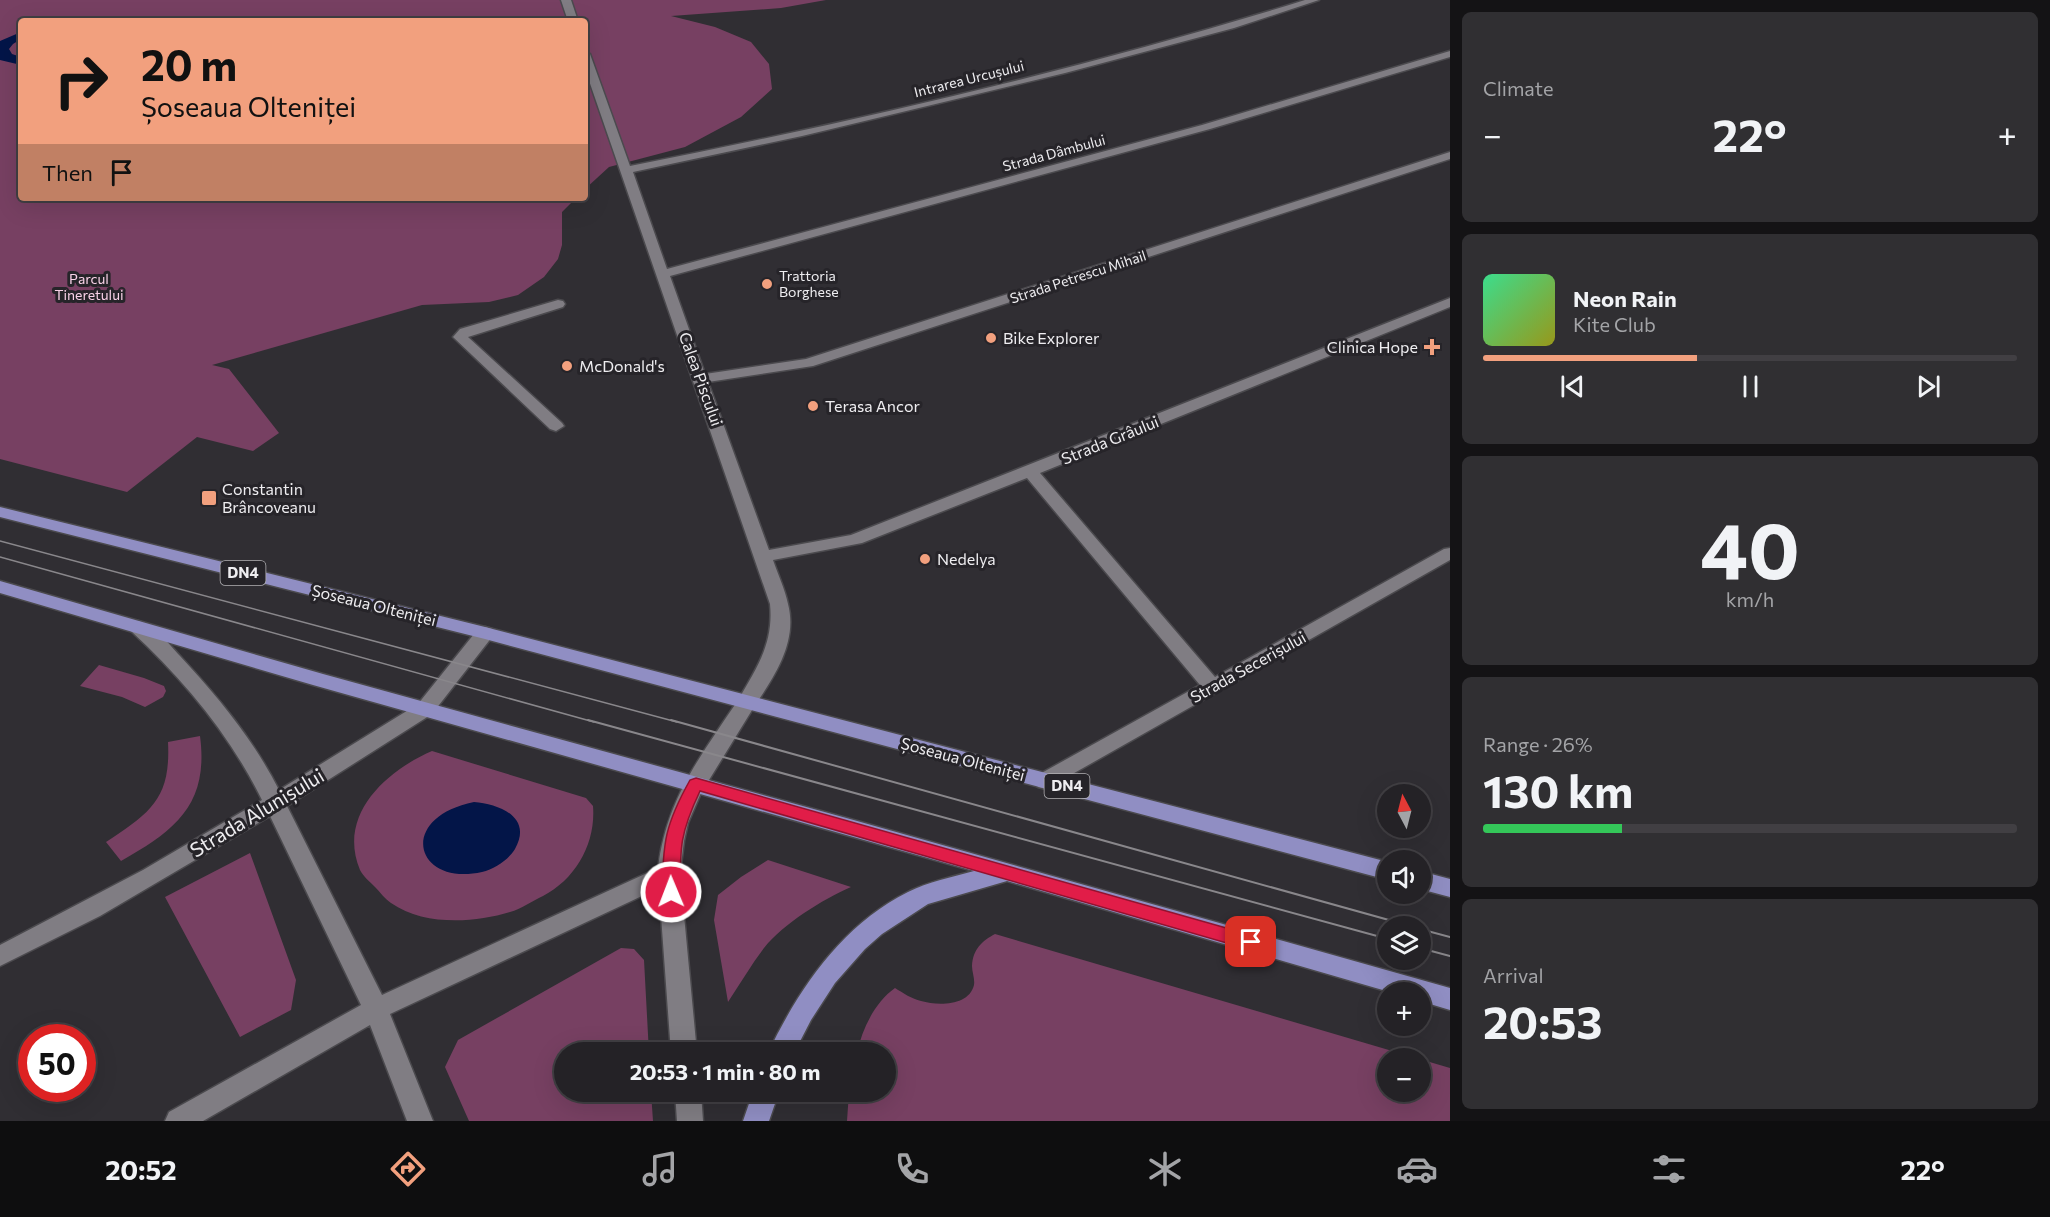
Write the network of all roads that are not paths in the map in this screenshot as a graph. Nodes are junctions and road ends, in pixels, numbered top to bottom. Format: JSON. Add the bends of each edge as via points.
{"nodes":[{"id":1,"x":566,"y":0,"type":"edge"},
{"id":2,"x":1314,"y":0,"type":"edge"},
{"id":3,"x":572,"y":18,"type":"edge"},
{"id":4,"x":1450,"y":54,"type":"edge"},
{"id":5,"x":588,"y":62,"type":"edge"},
{"id":6,"x":1450,"y":155,"type":"edge"},
{"id":7,"x":626,"y":171,"type":"junction"},
{"id":8,"x":663,"y":274,"type":"junction"},
{"id":9,"x":1450,"y":302,"type":"edge"},
{"id":10,"x":558,"y":304,"type":"dead end"},
{"id":11,"x":700,"y":379,"type":"junction"},
{"id":12,"x":556,"y":426,"type":"dead end"},
{"id":13,"x":1030,"y":472,"type":"junction"},
{"id":14,"x":0,"y":512,"type":"edge"},
{"id":15,"x":1450,"y":553,"type":"edge"},
{"id":16,"x":764,"y":556,"type":"junction"},
{"id":17,"x":0,"y":587,"type":"edge"},
{"id":18,"x":138,"y":627,"type":"junction"},
{"id":19,"x":485,"y":633,"type":"junction"},
{"id":20,"x":1213,"y":687,"type":"junction"},
{"id":21,"x":747,"y":702,"type":"junction"},
{"id":22,"x":425,"y":709,"type":"junction"},
{"id":23,"x":1046,"y":780,"type":"junction"},
{"id":24,"x":696,"y":784,"type":"junction"},
{"id":25,"x":275,"y":802,"type":"junction"},
{"id":26,"x":1377,"y":868,"type":"edge"},
{"id":27,"x":1008,"y":872,"type":"junction"},
{"id":28,"x":669,"y":873,"type":"junction"},
{"id":29,"x":1431,"y":883,"type":"edge"},
{"id":30,"x":1450,"y":888,"type":"edge"},
{"id":31,"x":0,"y":956,"type":"edge"},
{"id":32,"x":1450,"y":999,"type":"edge"},
{"id":33,"x":376,"y":1009,"type":"junction"},
{"id":34,"x":683,"y":1042,"type":"edge"},
{"id":35,"x":787,"y":1042,"type":"edge"},
{"id":36,"x":689,"y":1102,"type":"edge"},
{"id":37,"x":763,"y":1102,"type":"edge"},
{"id":38,"x":178,"y":1121,"type":"edge"},
{"id":39,"x":420,"y":1121,"type":"edge"},
{"id":40,"x":690,"y":1121,"type":"edge"},
{"id":41,"x":756,"y":1121,"type":"edge"}],
"edges":[{"from":1,"to":3,"type":"street"},
{"from":2,"to":7,"type":"street","name":"Intrarea Urcușului","via":[[1229,28],[1072,69]]},
{"from":4,"to":8,"type":"street","name":"Strada Dâmbului","via":[[1206,128]]},
{"from":5,"to":7,"type":"street","name":"Calea Piscului"},
{"from":6,"to":11,"type":"street","name":"Strada Petrescu Mihail","via":[[808,363]]},
{"from":7,"to":8,"type":"street","name":"Calea Piscului"},
{"from":8,"to":11,"type":"street","name":"Calea Piscului"},
{"from":9,"to":13,"type":"street","name":"Strada Grâului"},
{"from":10,"to":12,"type":"street","via":[[460,336]]},
{"from":11,"to":16,"type":"street","name":"Calea Piscului"},
{"from":13,"to":16,"type":"street","name":"Strada Grâului","via":[[856,539]]},
{"from":13,"to":20,"type":"street"},
{"from":14,"to":19,"type":"main road","name":"Șoseaua Olteniței","number":"DN4"},
{"from":15,"to":20,"type":"street","name":"Strada Secerișului"},
{"from":16,"to":21,"type":"street","name":"Calea Piscului","via":[[783,621],[775,657]]},
{"from":17,"to":18,"type":"main road"},
{"from":18,"to":22,"type":"main road"},
{"from":18,"to":25,"type":"street","via":[[212,704],[240,742]]},
{"from":19,"to":21,"type":"main road","name":"Șoseaua Olteniței","number":"DN4"},
{"from":19,"to":22,"type":"street","name":"Strada Alunișului"},
{"from":20,"to":23,"type":"street","name":"Strada Secerișului"},
{"from":21,"to":23,"type":"main road","name":"Șoseaua Olteniței","number":"DN4"},
{"from":21,"to":24,"type":"street"},
{"from":22,"to":24,"type":"main road"},
{"from":22,"to":25,"type":"street","name":"Strada Alunișului"},
{"from":23,"to":26,"type":"main road","name":"Șoseaua Olteniței","number":"DN4"},
{"from":24,"to":27,"type":"main road"},
{"from":24,"to":28,"type":"street","via":[[677,821]]},
{"from":25,"to":31,"type":"street","name":"Strada Alunișului","via":[[93,909]]},
{"from":25,"to":33,"type":"street"},
{"from":27,"to":32,"type":"main road"},
{"from":27,"to":35,"type":"main road","via":[[918,898],[876,925],[842,955],[814,990]]},
{"from":28,"to":33,"type":"street"},
{"from":28,"to":34,"type":"street"},
{"from":29,"to":30,"type":"main road"},
{"from":33,"to":38,"type":"street"},
{"from":33,"to":39,"type":"street"},
{"from":36,"to":40,"type":"street"},
{"from":37,"to":41,"type":"main road"}]}
